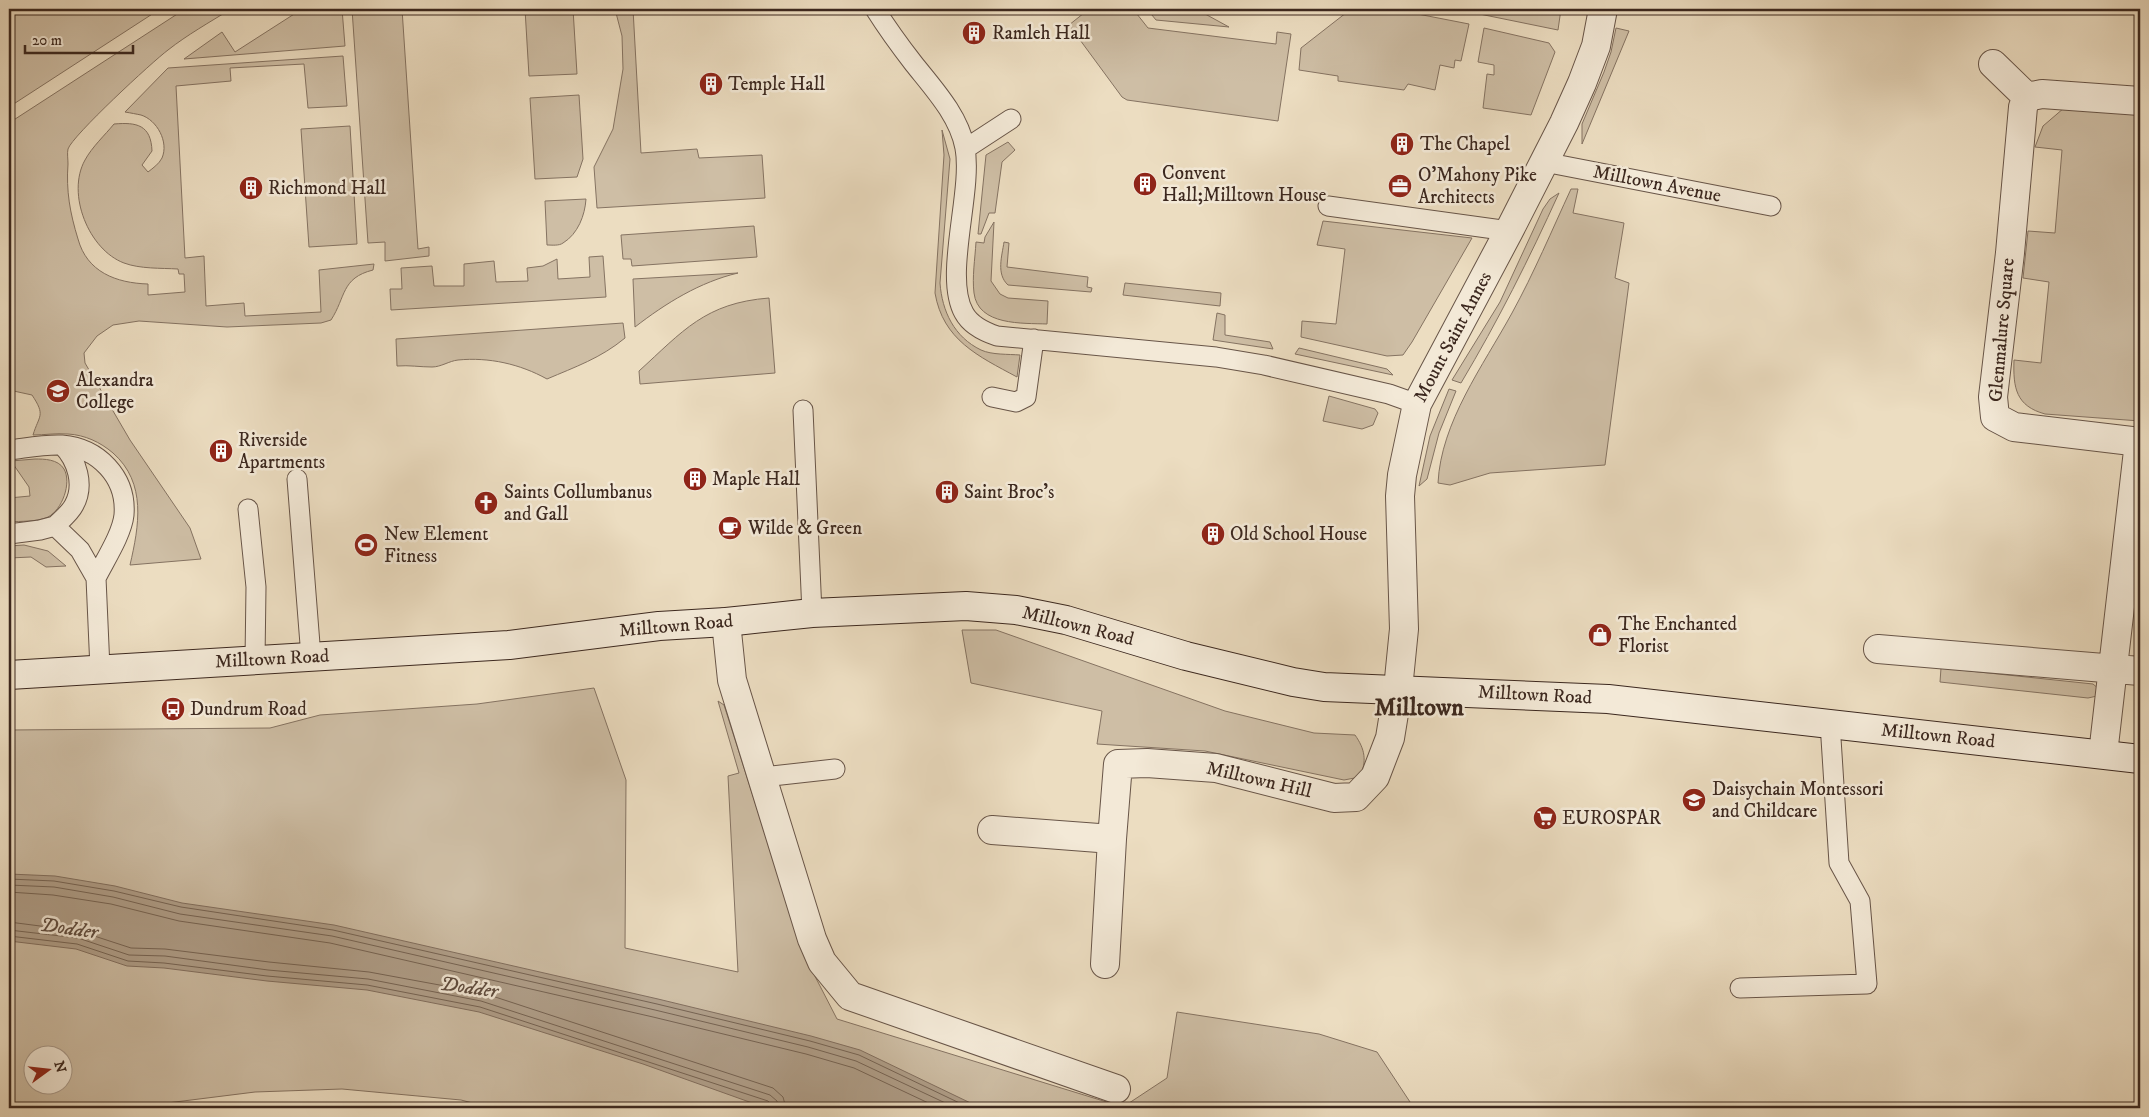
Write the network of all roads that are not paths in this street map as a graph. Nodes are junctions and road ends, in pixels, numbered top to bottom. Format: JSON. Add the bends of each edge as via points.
{"nodes":[{"id":1,"x":875,"y":9,"type":"edge"},
{"id":2,"x":1603,"y":9,"type":"edge"},
{"id":3,"x":1992,"y":64,"type":"dead end"},
{"id":4,"x":2027,"y":97,"type":"junction"},
{"id":5,"x":2140,"y":101,"type":"edge"},
{"id":6,"x":1011,"y":120,"type":"dead end"},
{"id":7,"x":965,"y":149,"type":"junction"},
{"id":8,"x":1544,"y":162,"type":"junction"},
{"id":9,"x":1328,"y":206,"type":"dead end"},
{"id":10,"x":1771,"y":206,"type":"dead end"},
{"id":11,"x":1509,"y":230,"type":"junction"},
{"id":12,"x":1034,"y":339,"type":"junction"},
{"id":13,"x":992,"y":397,"type":"dead end"},
{"id":14,"x":1416,"y":404,"type":"junction"},
{"id":15,"x":803,"y":410,"type":"dead end"},
{"id":16,"x":2140,"y":442,"type":"edge"},
{"id":17,"x":62,"y":446,"type":"junction"},
{"id":18,"x":9,"y":450,"type":"edge"},
{"id":19,"x":297,"y":479,"type":"dead end"},
{"id":20,"x":248,"y":509,"type":"dead end"},
{"id":21,"x":55,"y":526,"type":"junction"},
{"id":22,"x":9,"y":534,"type":"edge"},
{"id":23,"x":96,"y":578,"type":"junction"},
{"id":24,"x":812,"y":613,"type":"junction"},
{"id":25,"x":726,"y":622,"type":"junction"},
{"id":26,"x":1878,"y":649,"type":"dead end"},
{"id":27,"x":311,"y":657,"type":"junction"},
{"id":28,"x":255,"y":660,"type":"junction"},
{"id":29,"x":100,"y":669,"type":"junction"},
{"id":30,"x":2113,"y":669,"type":"junction"},
{"id":31,"x":2140,"y":671,"type":"edge"},
{"id":32,"x":9,"y":675,"type":"edge"},
{"id":33,"x":1398,"y":689,"type":"junction"},
{"id":34,"x":1830,"y":724,"type":"junction"},
{"id":35,"x":2103,"y":754,"type":"junction"},
{"id":36,"x":2140,"y":759,"type":"edge"},
{"id":37,"x":835,"y":769,"type":"dead end"},
{"id":38,"x":763,"y":777,"type":"junction"},
{"id":39,"x":992,"y":830,"type":"dead end"},
{"id":40,"x":1112,"y":839,"type":"junction"},
{"id":41,"x":1105,"y":964,"type":"dead end"},
{"id":42,"x":1740,"y":988,"type":"dead end"},
{"id":43,"x":1116,"y":1088,"type":"dead end"}],
"edges":[{"from":1,"to":7,"type":"lane","via":[[940,97],[959,127]]},
{"from":2,"to":8,"type":"street","name":"Mount Saint Annes","via":[[1596,46],[1582,83]]},
{"from":3,"to":4,"type":"street"},
{"from":4,"to":5,"type":"street","via":[[2042,94]]},
{"from":4,"to":16,"type":"street","name":"Glenmalure Square","via":[[2023,107],[1993,397],[1995,417],[2014,427]]},
{"from":6,"to":7,"type":"lane"},
{"from":7,"to":12,"type":"lane","via":[[958,300],[964,314],[986,332]]},
{"from":8,"to":10,"type":"lane","name":"Milltown Avenue"},
{"from":8,"to":11,"type":"street","name":"Mount Saint Annes"},
{"from":9,"to":11,"type":"lane"},
{"from":11,"to":14,"type":"street","name":"Mount Saint Annes"},
{"from":12,"to":13,"type":"lane","via":[[1026,397],[1016,402]]},
{"from":12,"to":14,"type":"lane","via":[[1235,360],[1389,394]]},
{"from":14,"to":33,"type":"street","name":"Mount Saint Annes","via":[[1400,496],[1404,629]]},
{"from":15,"to":24,"type":"lane"},
{"from":16,"to":30,"type":"street","name":"Glenmalure Square"},
{"from":17,"to":18,"type":"lane"},
{"from":17,"to":21,"type":"lane","via":[[75,463],[78,493],[74,505]]},
{"from":17,"to":23,"type":"lane","via":[[94,454],[103,461],[118,482],[122,495],[124,516]]},
{"from":19,"to":27,"type":"lane"},
{"from":20,"to":28,"type":"lane","via":[[256,587]]},
{"from":21,"to":22,"type":"lane"},
{"from":21,"to":23,"type":"lane","via":[[80,550]]},
{"from":23,"to":29,"type":"lane"},
{"from":24,"to":25,"type":"street","name":"Milltown Road"},
{"from":24,"to":33,"type":"street","name":"Milltown Road","via":[[966,606],[1016,610],[1066,620],[1186,656],[1293,682],[1324,687]]},
{"from":25,"to":27,"type":"street","name":"Milltown Road","via":[[659,626],[509,645]]},
{"from":25,"to":38,"type":"street","via":[[732,680]]},
{"from":26,"to":30,"type":"street"},
{"from":27,"to":28,"type":"street","name":"Milltown Road"},
{"from":28,"to":29,"type":"street","name":"Milltown Road"},
{"from":29,"to":32,"type":"street","name":"Milltown Road"},
{"from":30,"to":31,"type":"street"},
{"from":30,"to":35,"type":"street","name":"Glenmalure Square"},
{"from":33,"to":34,"type":"street","name":"Milltown Road","via":[[1608,699]]},
{"from":33,"to":40,"type":"street","name":"Milltown Hill","via":[[1390,738],[1375,777],[1356,796],[1334,798],[1216,768],[1118,764]]},
{"from":34,"to":35,"type":"street","name":"Milltown Road"},
{"from":34,"to":42,"type":"lane","via":[[1838,863],[1860,901],[1867,984]]},
{"from":35,"to":36,"type":"street","name":"Milltown Road"},
{"from":37,"to":38,"type":"lane"},
{"from":38,"to":43,"type":"street","via":[[812,939],[822,962],[850,996]]},
{"from":39,"to":40,"type":"street"},
{"from":40,"to":41,"type":"street","name":"Milltown Hill"}]}
